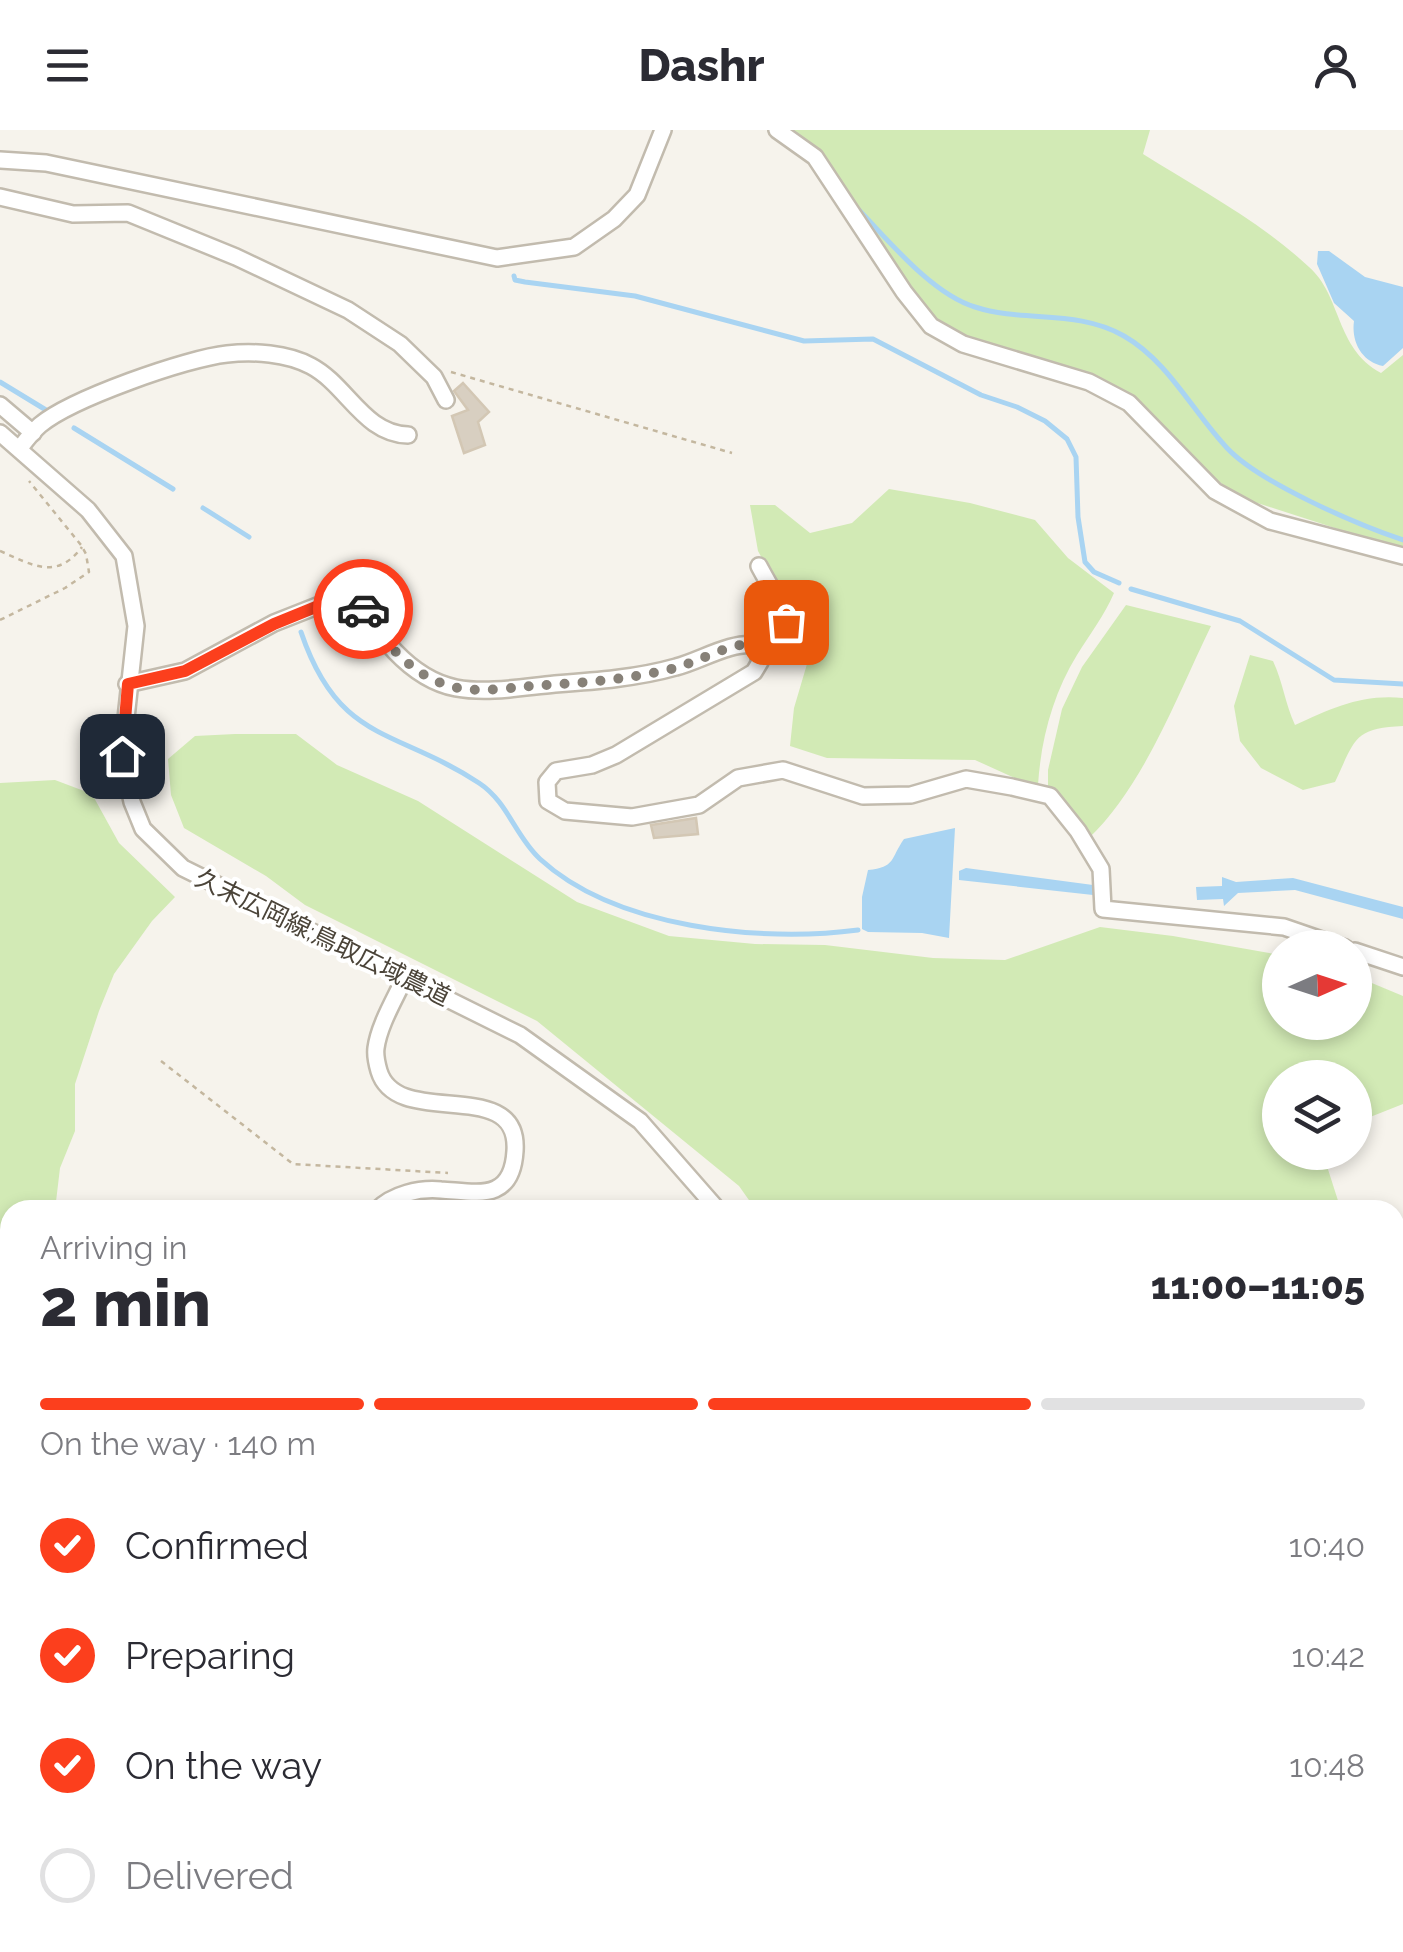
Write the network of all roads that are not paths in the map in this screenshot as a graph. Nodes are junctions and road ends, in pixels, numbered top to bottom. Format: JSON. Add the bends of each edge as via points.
{"nodes":[{"id":1,"x":663,"y":130,"type":"edge"},
{"id":2,"x":777,"y":130,"type":"edge"},
{"id":3,"x":0,"y":160,"type":"edge"},
{"id":4,"x":0,"y":197,"type":"edge"},
{"id":5,"x":446,"y":400,"type":"dead end"},
{"id":6,"x":0,"y":404,"type":"edge"},
{"id":7,"x":0,"y":433,"type":"edge"},
{"id":8,"x":33,"y":433,"type":"junction"},
{"id":9,"x":408,"y":435,"type":"dead end"},
{"id":10,"x":20,"y":448,"type":"junction"},
{"id":11,"x":1403,"y":556,"type":"edge"},
{"id":12,"x":759,"y":566,"type":"dead end"},
{"id":13,"x":759,"y":653,"type":"junction"},
{"id":14,"x":128,"y":684,"type":"junction"},
{"id":15,"x":1293,"y":930,"type":"edge"},
{"id":16,"x":1372,"y":957,"type":"edge"},
{"id":17,"x":1403,"y":967,"type":"edge"},
{"id":18,"x":405,"y":977,"type":"junction"},
{"id":19,"x":390,"y":1200,"type":"edge"},
{"id":20,"x":709,"y":1200,"type":"edge"}],
"edges":[{"from":1,"to":3,"type":"street","via":[[637,195],[614,218],[574,248],[496,258],[46,163]]},
{"from":2,"to":11,"type":"street","via":[[815,157],[931,326],[962,344],[1089,382],[1129,403],[1215,492],[1270,521]]},
{"from":4,"to":5,"type":"street","via":[[73,214],[128,213],[236,257],[348,310],[400,344]]},
{"from":6,"to":8,"type":"street"},
{"from":7,"to":10,"type":"street","name":"久末広岡線;鳥取広域農道"},
{"from":8,"to":9,"type":"street","via":[[110,390],[176,366],[226,354],[270,354],[310,365],[383,432]]},
{"from":8,"to":10,"type":"street"},
{"from":10,"to":14,"type":"street","name":"久末広岡線;鳥取広域農道","via":[[88,510],[124,556],[136,626]]},
{"from":12,"to":13,"type":"street","via":[[786,622],[778,646]]},
{"from":13,"to":14,"type":"street","via":[[747,643],[627,678],[454,688],[428,677],[381,637],[355,591],[185,671]]},
{"from":13,"to":15,"type":"street","via":[[754,672],[616,754],[556,770],[546,782],[548,800],[564,811],[632,817],[699,805],[738,778],[783,770],[862,796],[911,795],[966,779],[1012,786],[1050,796],[1078,831],[1102,869],[1102,910]]},
{"from":14,"to":18,"type":"street","name":"久末広岡線;鳥取広域農道","via":[[122,756],[143,829],[183,868]]},
{"from":16,"to":17,"type":"street"},
{"from":18,"to":19,"type":"street","via":[[376,1048],[386,1086],[406,1099],[491,1110],[509,1125],[515,1154],[509,1173],[490,1192],[416,1191]]},
{"from":18,"to":20,"type":"street","name":"久末広岡線;鳥取広域農道","via":[[520,1035],[640,1121]]}]}
